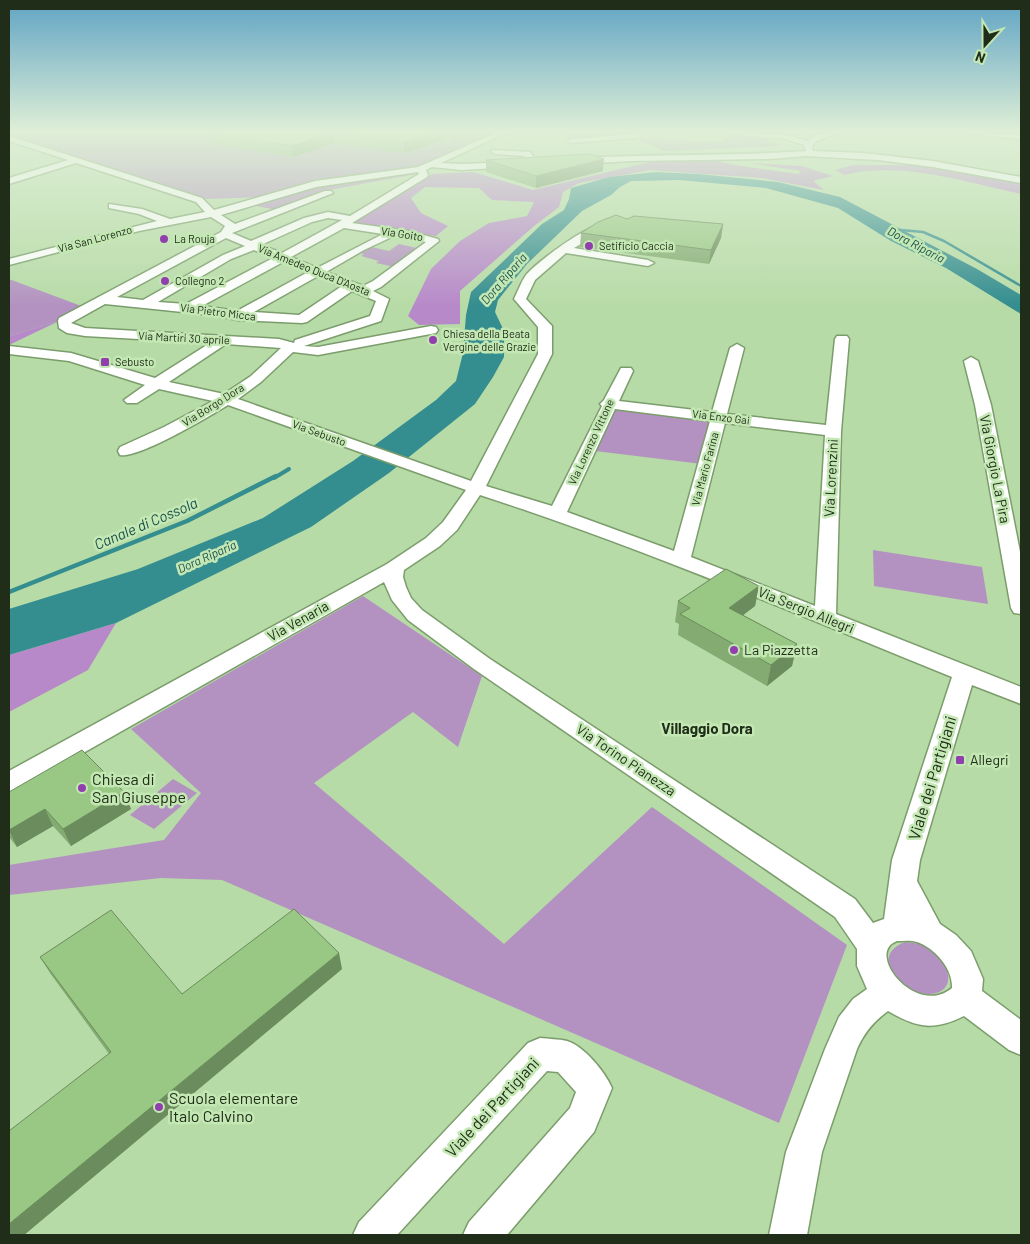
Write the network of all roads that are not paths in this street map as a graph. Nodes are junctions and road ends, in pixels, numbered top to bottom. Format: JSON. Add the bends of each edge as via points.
{"nodes":[{"id":1,"x":170,"y":190,"type":"edge"},
{"id":2,"x":296,"y":190,"type":"edge"},
{"id":3,"x":337,"y":190,"type":"edge"},
{"id":4,"x":399,"y":190,"type":"edge"},
{"id":5,"x":270,"y":197,"type":"junction"},
{"id":6,"x":213,"y":204,"type":"junction"},
{"id":7,"x":112,"y":206,"type":"dead end"},
{"id":8,"x":169,"y":222,"type":"junction"},
{"id":9,"x":347,"y":222,"type":"junction"},
{"id":10,"x":616,"y":224,"type":"edge"},
{"id":11,"x":228,"y":231,"type":"junction"},
{"id":12,"x":395,"y":232,"type":"junction"},
{"id":13,"x":252,"y":245,"type":"junction"},
{"id":14,"x":565,"y":250,"type":"junction"},
{"id":15,"x":282,"y":257,"type":"junction"},
{"id":16,"x":9,"y":262,"type":"edge"},
{"id":17,"x":648,"y":263,"type":"dead end"},
{"id":18,"x":317,"y":272,"type":"junction"},
{"id":19,"x":351,"y":286,"type":"junction"},
{"id":20,"x":363,"y":291,"type":"junction"},
{"id":21,"x":105,"y":300,"type":"junction"},
{"id":22,"x":147,"y":303,"type":"junction"},
{"id":23,"x":189,"y":308,"type":"junction"},
{"id":24,"x":238,"y":316,"type":"junction"},
{"id":25,"x":431,"y":330,"type":"dead end"},
{"id":26,"x":842,"y":338,"type":"dead end"},
{"id":27,"x":222,"y":340,"type":"junction"},
{"id":28,"x":291,"y":346,"type":"junction"},
{"id":29,"x":738,"y":348,"type":"dead end"},
{"id":30,"x":9,"y":350,"type":"edge"},
{"id":31,"x":971,"y":361,"type":"dead end"},
{"id":32,"x":626,"y":370,"type":"dead end"},
{"id":33,"x":159,"y":384,"type":"junction"},
{"id":34,"x":225,"y":399,"type":"junction"},
{"id":35,"x":132,"y":400,"type":"dead end"},
{"id":36,"x":608,"y":404,"type":"junction"},
{"id":37,"x":719,"y":417,"type":"junction"},
{"id":38,"x":834,"y":431,"type":"junction"},
{"id":39,"x":126,"y":451,"type":"dead end"},
{"id":40,"x":477,"y":487,"type":"junction"},
{"id":41,"x":557,"y":514,"type":"junction"},
{"id":42,"x":681,"y":560,"type":"junction"},
{"id":43,"x":394,"y":568,"type":"junction"},
{"id":44,"x":1021,"y":608,"type":"edge"},
{"id":45,"x":825,"y":618,"type":"junction"},
{"id":46,"x":964,"y":674,"type":"junction"},
{"id":47,"x":1021,"y":696,"type":"edge"},
{"id":48,"x":9,"y":783,"type":"edge"},
{"id":49,"x":904,"y":883,"type":"junction"},
{"id":50,"x":897,"y":928,"type":"junction"},
{"id":51,"x":929,"y":933,"type":"junction"},
{"id":52,"x":872,"y":946,"type":"junction"},
{"id":53,"x":888,"y":992,"type":"junction"},
{"id":54,"x":964,"y":997,"type":"junction"},
{"id":55,"x":1021,"y":1039,"type":"edge"},
{"id":56,"x":372,"y":1235,"type":"edge"},
{"id":57,"x":482,"y":1235,"type":"edge"},
{"id":58,"x":788,"y":1235,"type":"edge"}],
"edges":[{"from":1,"to":6,"type":"street"},
{"from":2,"to":5,"type":"street"},
{"from":3,"to":11,"type":"street"},
{"from":4,"to":9,"type":"street"},
{"from":5,"to":6,"type":"street"},
{"from":5,"to":6,"type":"street","via":[[238,207]]},
{"from":6,"to":8,"type":"street","name":"Via San Lorenzo"},
{"from":6,"to":11,"type":"street","via":[[230,224]]},
{"from":7,"to":8,"type":"street"},
{"from":8,"to":16,"type":"street","name":"Via San Lorenzo"},
{"from":9,"to":12,"type":"street","name":"Via Goito"},
{"from":9,"to":13,"type":"street","name":"Via Goito","via":[[328,215],[315,218]]},
{"from":9,"to":15,"type":"street"},
{"from":10,"to":14,"type":"street","via":[[592,232]]},
{"from":11,"to":13,"type":"street","name":"Via Amedeo Duca D'Aosta"},
{"from":11,"to":21,"type":"street","name":"Via Martiri 30 aprile"},
{"from":12,"to":18,"type":"street"},
{"from":12,"to":20,"type":"street","name":"Via Goito","via":[[434,241]]},
{"from":13,"to":15,"type":"street","name":"Via Amedeo Duca D'Aosta"},
{"from":13,"to":22,"type":"street","name":"Via Goito"},
{"from":14,"to":17,"type":"street"},
{"from":14,"to":40,"type":"street","name":"Via Venaria","via":[[529,280],[520,299],[545,326],[545,354]]},
{"from":15,"to":18,"type":"street","name":"Via Amedeo Duca D'Aosta"},
{"from":15,"to":23,"type":"street"},
{"from":18,"to":19,"type":"street","name":"Via Amedeo Duca D'Aosta"},
{"from":18,"to":24,"type":"street"},
{"from":19,"to":20,"type":"street","name":"Via Amedeo Duca D'Aosta"},
{"from":19,"to":24,"type":"street","name":"Via Pietro Micca","via":[[302,319]]},
{"from":20,"to":28,"type":"street","name":"Via Amedeo Duca D'Aosta","via":[[384,299],[376,318]]},
{"from":21,"to":22,"type":"street","name":"Via Pietro Micca"},
{"from":21,"to":27,"type":"street","name":"Via Martiri 30 aprile","via":[[72,316],[64,321],[64,325],[85,332]]},
{"from":22,"to":23,"type":"street","name":"Via Pietro Micca"},
{"from":23,"to":24,"type":"street","name":"Via Pietro Micca"},
{"from":25,"to":28,"type":"street","name":"Via Martiri 30 aprile","via":[[318,351]]},
{"from":26,"to":38,"type":"street","name":"Via Lorenzini"},
{"from":27,"to":28,"type":"street","name":"Via Martiri 30 aprile"},
{"from":27,"to":33,"type":"street"},
{"from":28,"to":34,"type":"street","name":"Via Borgo Dora","via":[[259,376]]},
{"from":29,"to":37,"type":"street","name":"Via Mario Farina"},
{"from":30,"to":33,"type":"street","name":"Via Sebusto","via":[[71,357]]},
{"from":31,"to":44,"type":"street","name":"Via Giorgio La Pira","via":[[983,405]]},
{"from":32,"to":36,"type":"street","name":"Via Lorenzo Vittone"},
{"from":33,"to":34,"type":"street","name":"Via Sebusto"},
{"from":33,"to":35,"type":"street"},
{"from":34,"to":39,"type":"street","name":"Via Borgo Dora","via":[[186,424]]},
{"from":34,"to":40,"type":"street","name":"Via Sebusto","via":[[432,474]]},
{"from":36,"to":37,"type":"street","name":"Via Enzo Gai"},
{"from":36,"to":41,"type":"street","name":"Via Lorenzo Vittone"},
{"from":37,"to":38,"type":"street","name":"Via Enzo Gai"},
{"from":37,"to":42,"type":"street","name":"Via Mario Farina"},
{"from":38,"to":45,"type":"street","name":"Via Lorenzini"},
{"from":40,"to":41,"type":"street","name":"Via Sergio Allegri"},
{"from":40,"to":43,"type":"street","name":"Via Venaria","via":[[450,526],[433,542]]},
{"from":41,"to":42,"type":"street","name":"Via Sergio Allegri"},
{"from":42,"to":45,"type":"street","name":"Via Sergio Allegri"},
{"from":43,"to":48,"type":"street","name":"Via Venaria"},
{"from":43,"to":52,"type":"street","name":"Via Torino Pianezza","via":[[396,588],[415,615],[482,664],[845,908]]},
{"from":45,"to":46,"type":"street","name":"Via Sergio Allegri"},
{"from":46,"to":47,"type":"street","name":"Via Sergio Allegri"},
{"from":46,"to":49,"type":"street","name":"Viale dei Partigiani","via":[[906,860]]},
{"from":49,"to":50,"type":"street","name":"Viale dei Partigiani"},
{"from":49,"to":51,"type":"street"},
{"from":50,"to":51,"type":"street"},
{"from":50,"to":52,"type":"street","via":[[881,933]]},
{"from":51,"to":54,"type":"street","via":[[948,945],[962,962],[968,981]]},
{"from":52,"to":53,"type":"street","via":[[870,961],[876,977]]},
{"from":53,"to":54,"type":"street","via":[[908,1006],[930,1011],[950,1008]]},
{"from":53,"to":58,"type":"street","via":[[864,1010],[850,1028],[804,1152]]},
{"from":54,"to":55,"type":"street"},
{"from":56,"to":57,"type":"street","name":"Viale dei Partigiani","via":[[540,1054],[566,1057],[595,1088],[582,1120]]}]}
